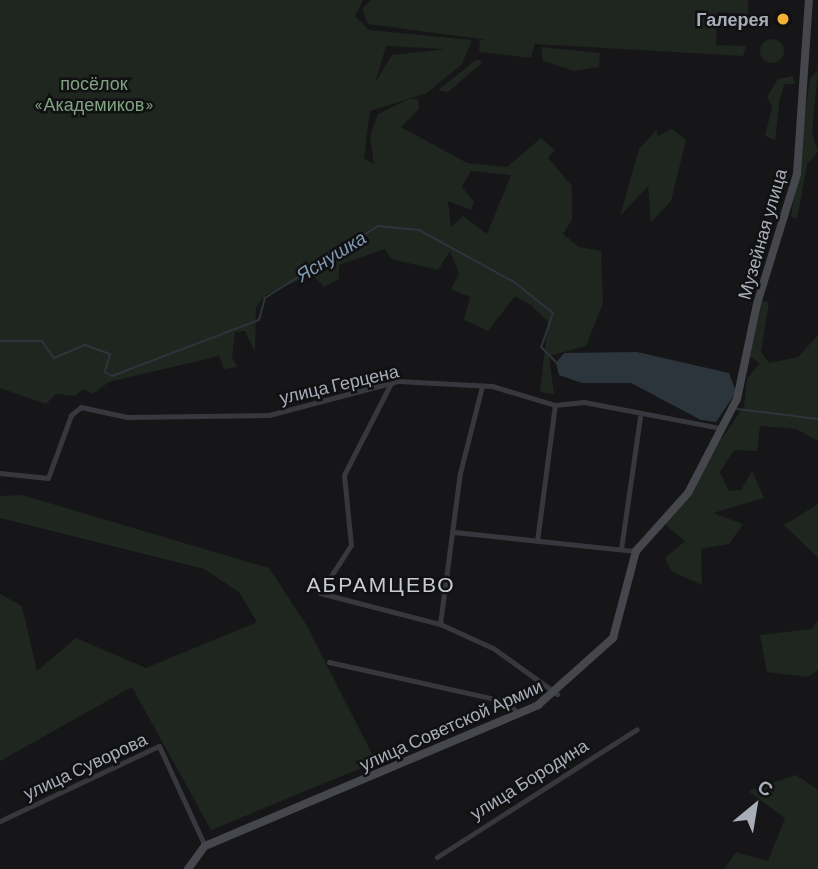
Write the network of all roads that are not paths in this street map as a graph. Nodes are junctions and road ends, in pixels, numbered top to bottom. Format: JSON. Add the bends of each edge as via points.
{"nodes":[{"id":1,"x":808,"y":0,"type":"edge"},
{"id":2,"x":391,"y":383,"type":"junction"},
{"id":3,"x":482,"y":386,"type":"junction"},
{"id":4,"x":555,"y":405,"type":"junction"},
{"id":5,"x":640,"y":417,"type":"junction"},
{"id":6,"x":720,"y":428,"type":"junction"},
{"id":7,"x":0,"y":473,"type":"edge"},
{"id":8,"x":454,"y":532,"type":"junction"},
{"id":9,"x":537,"y":541,"type":"junction"},
{"id":10,"x":621,"y":550,"type":"junction"},
{"id":11,"x":636,"y":551,"type":"junction"},
{"id":12,"x":440,"y":624,"type":"junction"},
{"id":13,"x":329,"y":662,"type":"dead end"},
{"id":14,"x":557,"y":694,"type":"junction"},
{"id":15,"x":518,"y":714,"type":"junction"},
{"id":16,"x":637,"y":729,"type":"dead end"},
{"id":17,"x":0,"y":821,"type":"edge"},
{"id":18,"x":205,"y":846,"type":"junction"},
{"id":19,"x":437,"y":856,"type":"dead end"},
{"id":20,"x":188,"y":869,"type":"edge"}],
"edges":[{"from":1,"to":6,"type":"street","name":"Музейная улица","via":[[797,174],[757,304],[744,377]]},
{"from":2,"to":3,"type":"street","name":"улица Герцена"},
{"from":2,"to":7,"type":"street","name":"улица Герцена","via":[[269,415],[127,416],[81,407],[71,415],[48,478]]},
{"from":2,"to":12,"type":"street","via":[[344,475],[351,545],[320,593]]},
{"from":3,"to":4,"type":"street","name":"улица Герцена"},
{"from":3,"to":8,"type":"street","via":[[460,473]]},
{"from":4,"to":5,"type":"street","name":"улица Герцена","via":[[584,402]]},
{"from":4,"to":9,"type":"street"},
{"from":5,"to":6,"type":"street","name":"улица Герцена"},
{"from":5,"to":10,"type":"street"},
{"from":6,"to":11,"type":"street","name":"улица Советской Армии","via":[[688,493]]},
{"from":8,"to":9,"type":"street"},
{"from":8,"to":12,"type":"street"},
{"from":9,"to":10,"type":"street"},
{"from":10,"to":11,"type":"street"},
{"from":11,"to":14,"type":"street","name":"улица Советской Армии","via":[[613,638]]},
{"from":12,"to":14,"type":"street","via":[[493,648]]},
{"from":13,"to":15,"type":"street","via":[[508,702]]},
{"from":14,"to":15,"type":"street","name":"улица Советской Армии"},
{"from":15,"to":18,"type":"street","name":"улица Советской Армии"},
{"from":16,"to":19,"type":"street","name":"улица Бородина"},
{"from":17,"to":18,"type":"street","name":"улица Суворова","via":[[159,746]]},
{"from":18,"to":20,"type":"street"}]}
